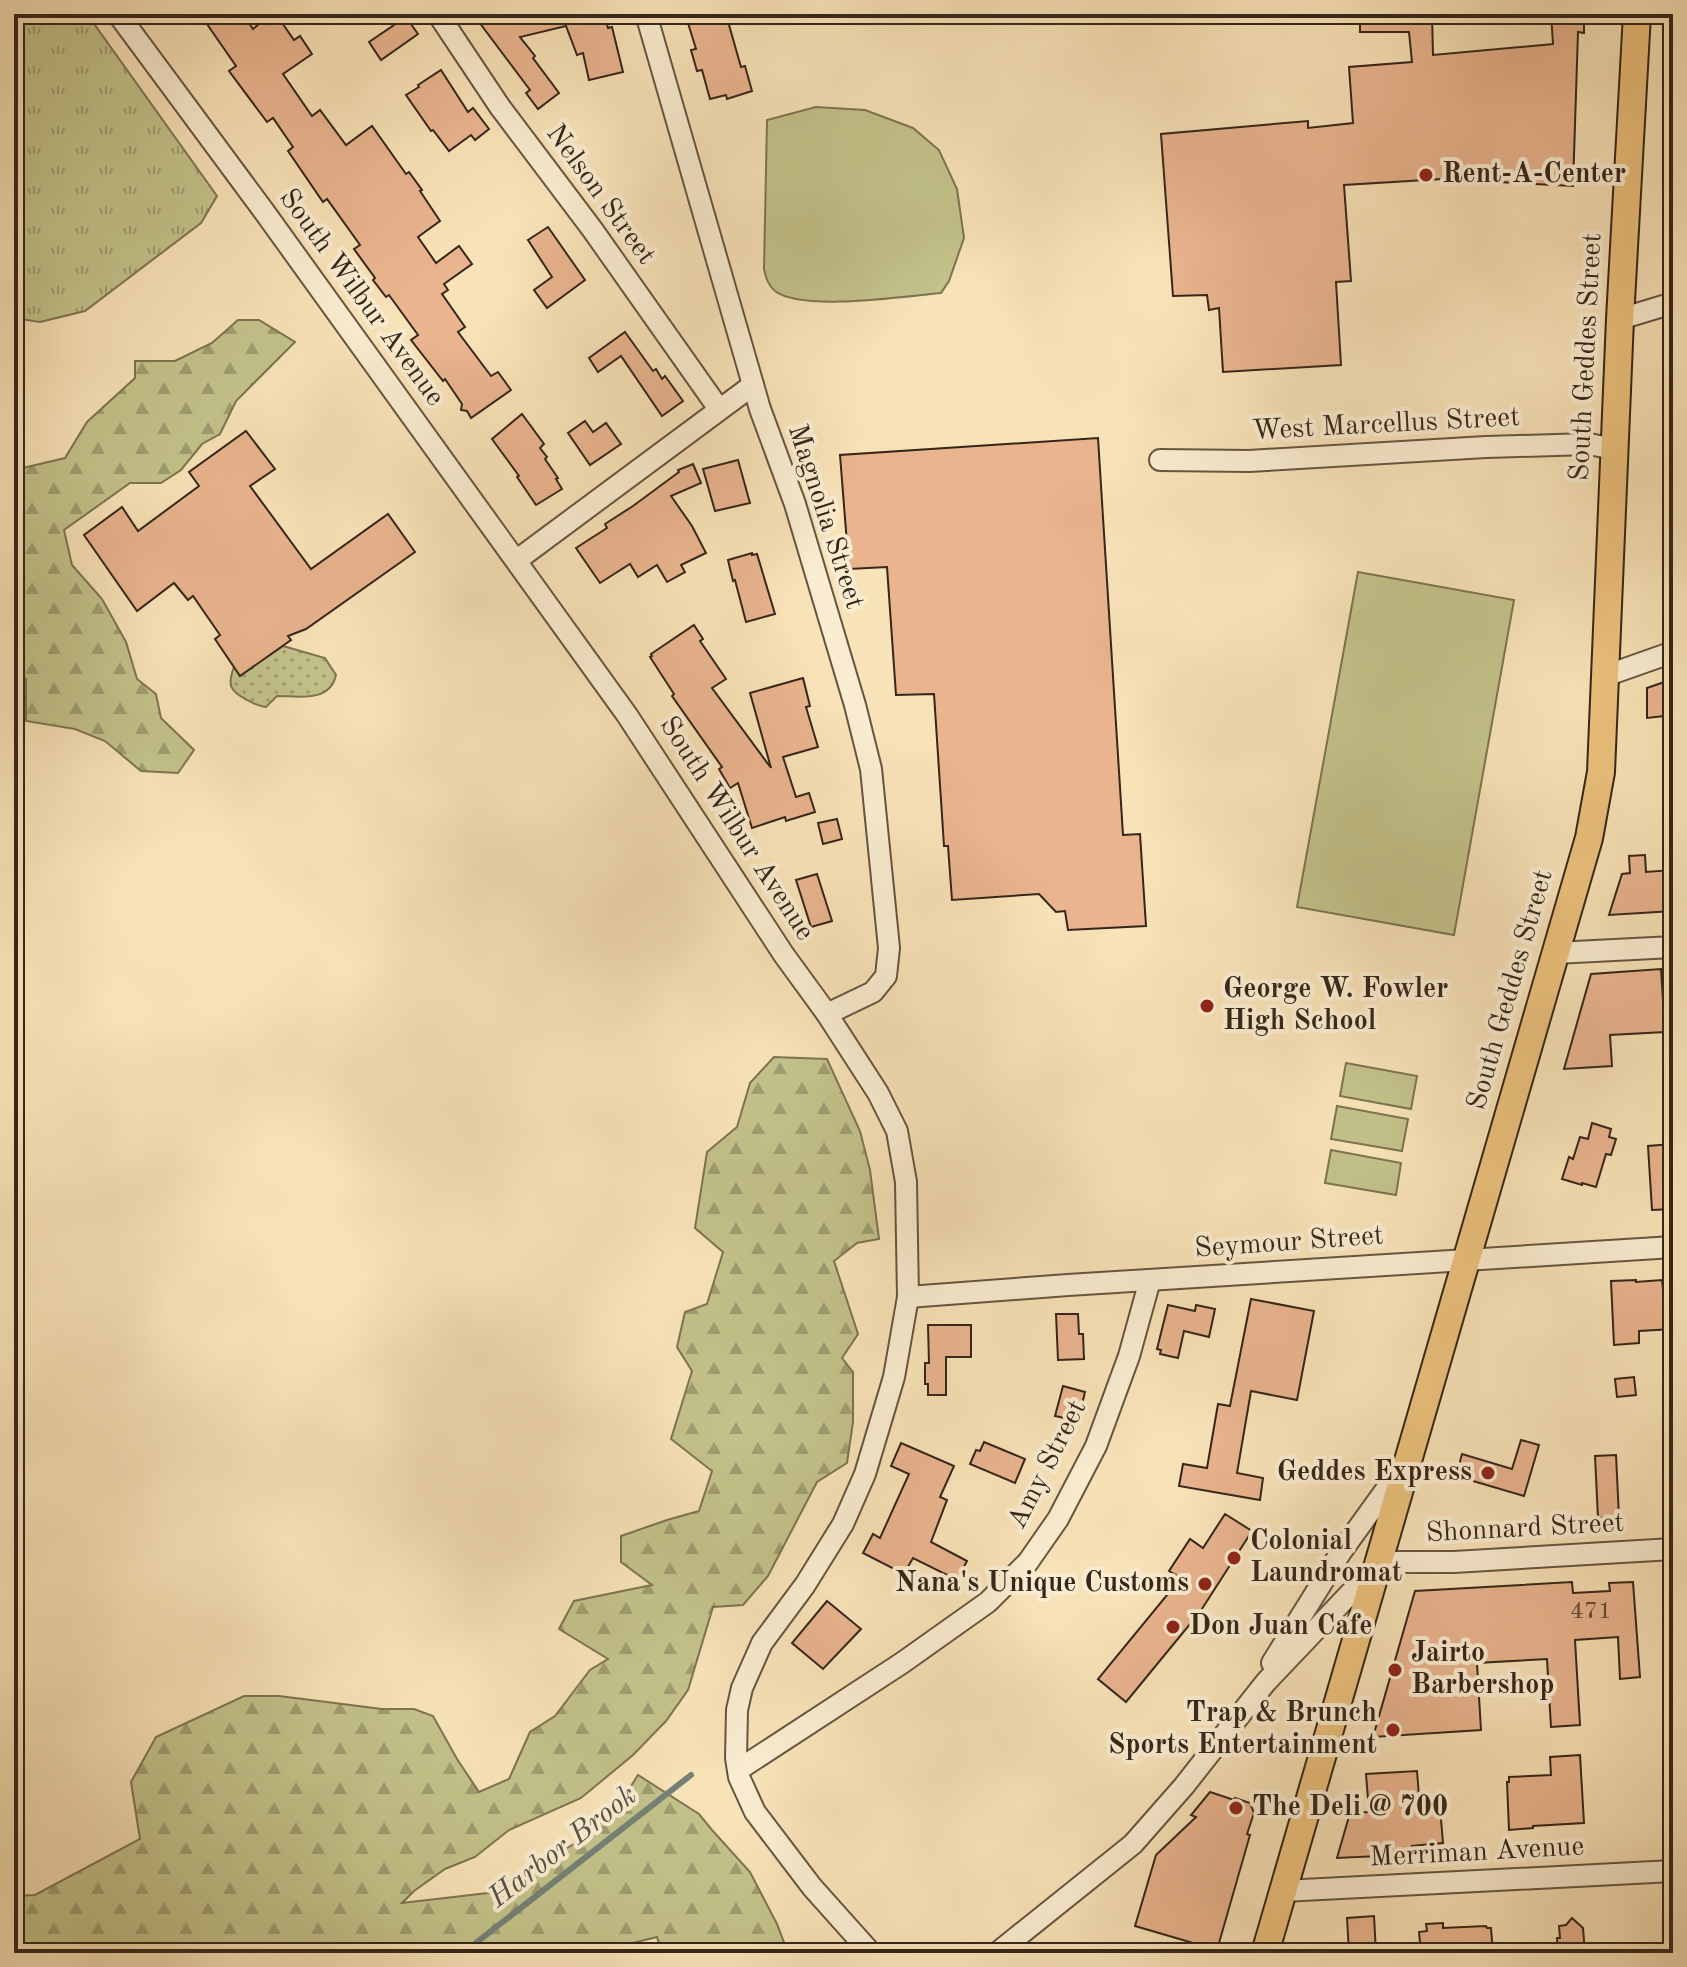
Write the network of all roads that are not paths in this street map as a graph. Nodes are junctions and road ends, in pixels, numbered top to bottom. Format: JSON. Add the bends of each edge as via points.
{"nodes":[{"id":1,"x":118,"y":14,"type":"edge"},
{"id":2,"x":438,"y":14,"type":"edge"},
{"id":3,"x":646,"y":14,"type":"edge"},
{"id":4,"x":1637,"y":14,"type":"edge"},
{"id":5,"x":1673,"y":303,"type":"edge"},
{"id":6,"x":1620,"y":319,"type":"junction"},
{"id":7,"x":753,"y":385,"type":"junction"},
{"id":8,"x":719,"y":409,"type":"junction"},
{"id":9,"x":1614,"y":449,"type":"junction"},
{"id":10,"x":1160,"y":460,"type":"dead end"},
{"id":11,"x":517,"y":560,"type":"junction"},
{"id":12,"x":1673,"y":652,"type":"edge"},
{"id":13,"x":1605,"y":676,"type":"junction"},
{"id":14,"x":1673,"y":947,"type":"edge"},
{"id":15,"x":1555,"y":953,"type":"junction"},
{"id":16,"x":827,"y":1014,"type":"junction"},
{"id":17,"x":1673,"y":1247,"type":"edge"},
{"id":18,"x":1467,"y":1260,"type":"junction"},
{"id":19,"x":1150,"y":1280,"type":"junction"},
{"id":20,"x":908,"y":1297,"type":"junction"},
{"id":21,"x":1408,"y":1460,"type":"junction"},
{"id":22,"x":1673,"y":1549,"type":"edge"},
{"id":23,"x":1380,"y":1562,"type":"junction"},
{"id":24,"x":1266,"y":1682,"type":"junction"},
{"id":25,"x":738,"y":1770,"type":"junction"},
{"id":26,"x":1673,"y":1871,"type":"edge"},
{"id":27,"x":1283,"y":1891,"type":"junction"},
{"id":28,"x":871,"y":1953,"type":"edge"},
{"id":29,"x":997,"y":1953,"type":"edge"},
{"id":30,"x":1265,"y":1953,"type":"edge"}],
"edges":[{"from":1,"to":11,"type":"street","name":"South Wilbur Avenue"},
{"from":2,"to":8,"type":"street","name":"Nelson Street"},
{"from":3,"to":7,"type":"street","name":"Magnolia Street"},
{"from":4,"to":6,"type":"main road","name":"South Geddes Street"},
{"from":5,"to":6,"type":"street"},
{"from":6,"to":9,"type":"main road","name":"South Geddes Street"},
{"from":7,"to":8,"type":"street"},
{"from":7,"to":16,"type":"street","name":"Magnolia Street","via":[[795,504],[871,769],[889,948],[886,976],[873,992]]},
{"from":8,"to":11,"type":"street"},
{"from":9,"to":10,"type":"street","name":"West Marcellus Street","via":[[1589,444],[1249,461]]},
{"from":9,"to":13,"type":"main road","name":"South Geddes Street"},
{"from":11,"to":16,"type":"street","name":"South Wilbur Avenue"},
{"from":12,"to":13,"type":"street"},
{"from":13,"to":15,"type":"main road","name":"South Geddes Street","via":[[1601,772],[1589,838]]},
{"from":14,"to":15,"type":"street"},
{"from":15,"to":18,"type":"main road","name":"South Geddes Street"},
{"from":16,"to":20,"type":"street","name":"South Wilbur Avenue","via":[[897,1131],[906,1182]]},
{"from":17,"to":18,"type":"street","name":"Seymour Street"},
{"from":18,"to":19,"type":"street","name":"Seymour Street"},
{"from":18,"to":21,"type":"main road","name":"South Geddes Street"},
{"from":19,"to":20,"type":"street","name":"Seymour Street"},
{"from":19,"to":25,"type":"street","name":"Amy Street","via":[[1096,1446],[1058,1519],[1028,1562],[977,1610]]},
{"from":20,"to":25,"type":"street","name":"South Wilbur Avenue","via":[[894,1377],[865,1474],[843,1524],[762,1643],[742,1688]]},
{"from":21,"to":23,"type":"main road","name":"South Geddes Street"},
{"from":21,"to":24,"type":"street","via":[[1341,1552],[1270,1666]]},
{"from":22,"to":23,"type":"street","name":"Shonnard Street"},
{"from":23,"to":24,"type":"street"},
{"from":23,"to":27,"type":"main road","name":"South Geddes Street"},
{"from":24,"to":29,"type":"street","via":[[1133,1844]]},
{"from":25,"to":28,"type":"street","name":"South Wilbur Avenue","via":[[755,1812]]},
{"from":26,"to":27,"type":"street","name":"Merriman Avenue"},
{"from":27,"to":30,"type":"main road","name":"South Geddes Street"}]}
